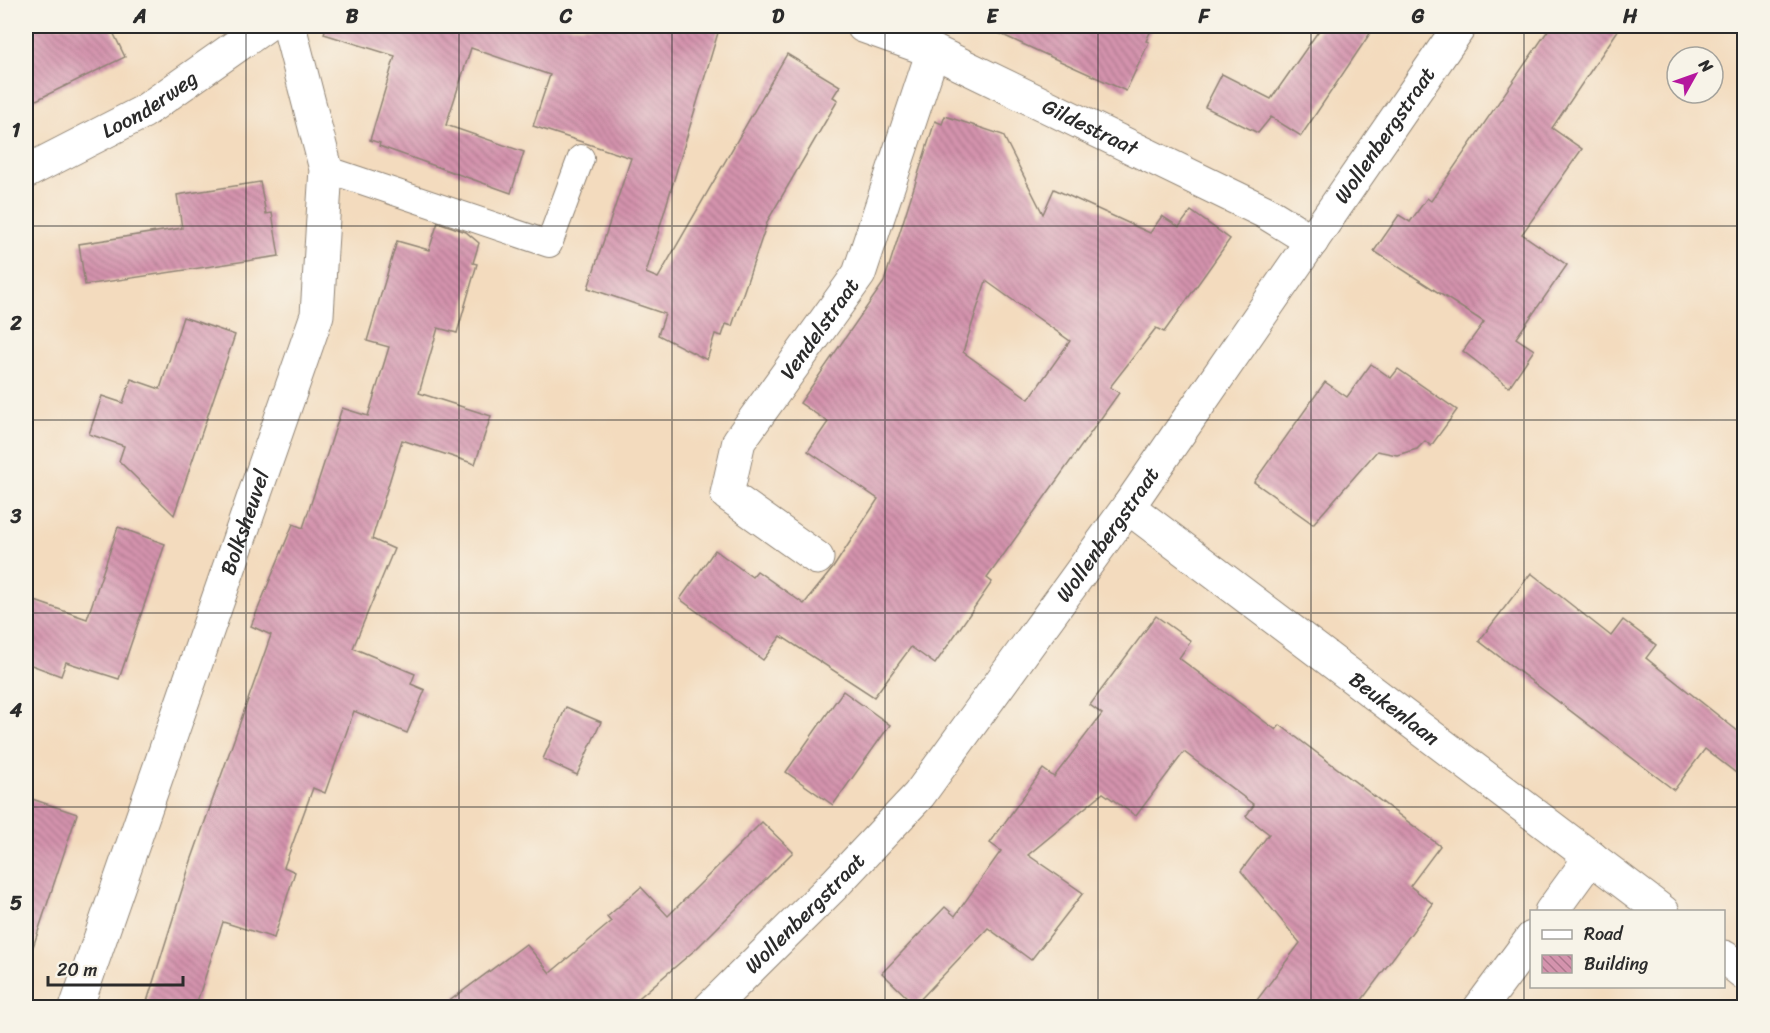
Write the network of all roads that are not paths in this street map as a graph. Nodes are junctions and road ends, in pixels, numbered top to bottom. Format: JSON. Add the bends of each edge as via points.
{"nodes":[{"id":1,"x":265,"y":26,"type":"edge"},
{"id":2,"x":289,"y":26,"type":"edge"},
{"id":3,"x":863,"y":26,"type":"edge"},
{"id":4,"x":1460,"y":26,"type":"edge"},
{"id":5,"x":933,"y":51,"type":"junction"},
{"id":6,"x":581,"y":158,"type":"dead end"},
{"id":7,"x":326,"y":169,"type":"junction"},
{"id":8,"x":26,"y":172,"type":"edge"},
{"id":9,"x":1312,"y":241,"type":"junction"},
{"id":10,"x":1128,"y":507,"type":"junction"},
{"id":11,"x":817,"y":558,"type":"dead end"},
{"id":12,"x":1592,"y":857,"type":"junction"},
{"id":13,"x":1552,"y":910,"type":"edge"},
{"id":14,"x":1660,"y":910,"type":"edge"},
{"id":15,"x":1530,"y":941,"type":"edge"},
{"id":16,"x":1725,"y":958,"type":"edge"},
{"id":17,"x":1744,"y":973,"type":"edge"},
{"id":18,"x":75,"y":1008,"type":"edge"},
{"id":19,"x":710,"y":1008,"type":"edge"},
{"id":20,"x":1480,"y":1008,"type":"edge"}],
"edges":[{"from":1,"to":8,"type":"street","name":"Loonderweg","via":[[143,112]]},
{"from":2,"to":7,"type":"street","name":"Bolksheuvel"},
{"from":3,"to":5,"type":"street","name":"Gildestraat"},
{"from":4,"to":9,"type":"street","name":"Wollenbergstraat"},
{"from":5,"to":9,"type":"street","name":"Gildestraat","via":[[1265,212]]},
{"from":5,"to":11,"type":"street","name":"Vendelstraat","via":[[859,274],[739,441],[734,462],[727,494]]},
{"from":6,"to":7,"type":"lane","via":[[549,244]]},
{"from":7,"to":18,"type":"street","name":"Bolksheuvel","via":[[317,315]]},
{"from":9,"to":10,"type":"street","name":"Wollenbergstraat"},
{"from":10,"to":12,"type":"street","name":"Beukenlaan"},
{"from":10,"to":19,"type":"street","name":"Wollenbergstraat","via":[[919,795]]},
{"from":12,"to":13,"type":"street"},
{"from":12,"to":14,"type":"street","name":"Beukenlaan"},
{"from":15,"to":20,"type":"street"},
{"from":16,"to":17,"type":"street"}]}
